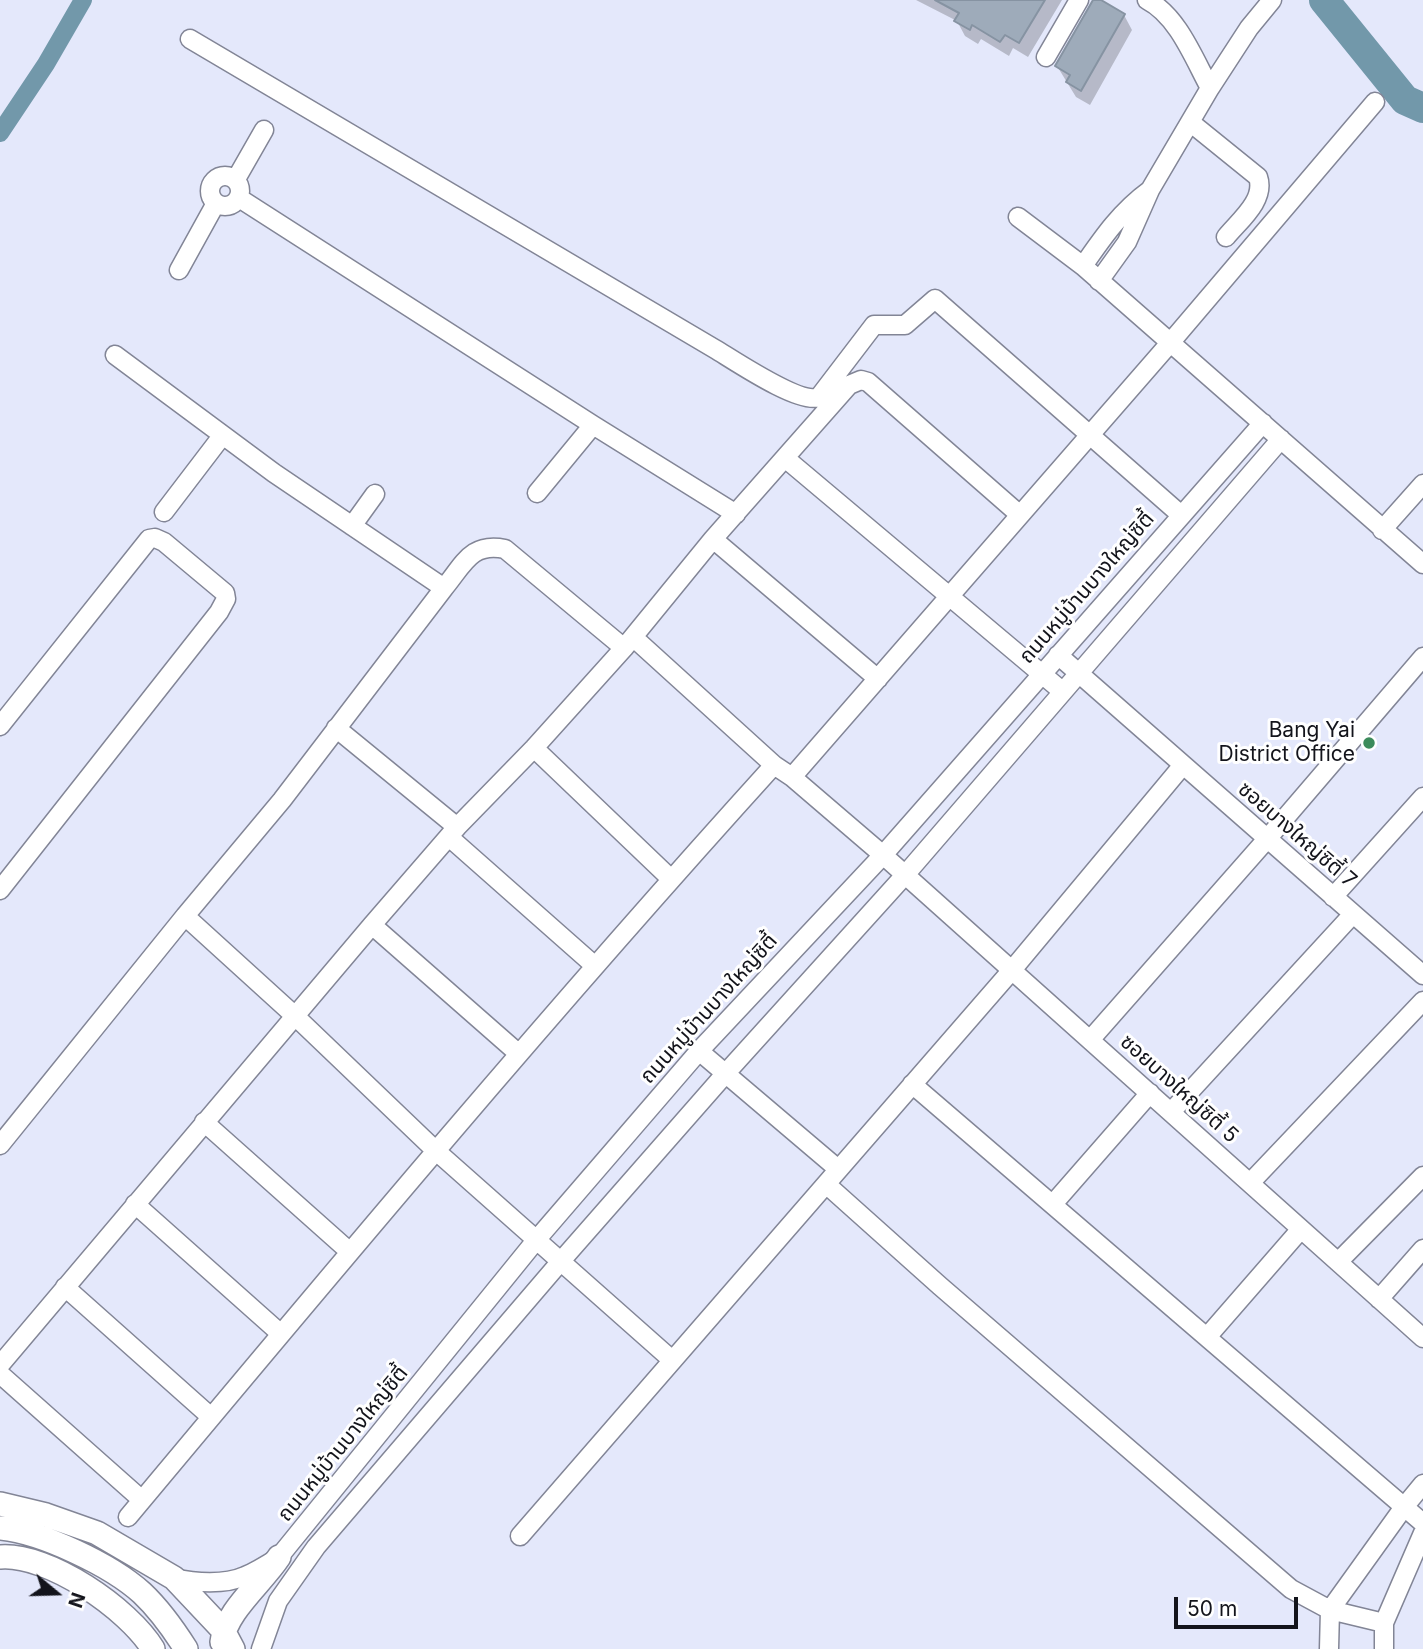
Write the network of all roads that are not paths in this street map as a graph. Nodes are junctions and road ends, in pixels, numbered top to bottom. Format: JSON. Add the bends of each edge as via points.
{"nodes":[{"id":1,"x":1079,"y":0,"type":"edge"},
{"id":2,"x":1147,"y":0,"type":"edge"},
{"id":3,"x":1272,"y":0,"type":"edge"},
{"id":4,"x":190,"y":39,"type":"dead end"},
{"id":5,"x":1046,"y":57,"type":"dead end"},
{"id":6,"x":1210,"y":89,"type":"junction"},
{"id":7,"x":1375,"y":102,"type":"dead end"},
{"id":8,"x":1190,"y":122,"type":"junction"},
{"id":9,"x":264,"y":130,"type":"dead end"},
{"id":10,"x":236,"y":179,"type":"junction"},
{"id":11,"x":1150,"y":190,"type":"junction"},
{"id":12,"x":239,"y":198,"type":"junction"},
{"id":13,"x":216,"y":203,"type":"junction"},
{"id":14,"x":1018,"y":217,"type":"dead end"},
{"id":15,"x":1226,"y":237,"type":"dead end"},
{"id":16,"x":1083,"y":267,"type":"junction"},
{"id":17,"x":179,"y":270,"type":"dead end"},
{"id":18,"x":1099,"y":281,"type":"junction"},
{"id":19,"x":1170,"y":343,"type":"junction"},
{"id":20,"x":115,"y":355,"type":"dead end"},
{"id":21,"x":1263,"y":423,"type":"junction"},
{"id":22,"x":593,"y":425,"type":"junction"},
{"id":23,"x":1090,"y":435,"type":"junction"},
{"id":24,"x":222,"y":436,"type":"junction"},
{"id":25,"x":1281,"y":439,"type":"junction"},
{"id":26,"x":785,"y":458,"type":"junction"},
{"id":27,"x":1423,"y":484,"type":"edge"},
{"id":28,"x":537,"y":493,"type":"dead end"},
{"id":29,"x":374,"y":494,"type":"dead end"},
{"id":30,"x":164,"y":512,"type":"dead end"},
{"id":31,"x":736,"y":514,"type":"junction"},
{"id":32,"x":1020,"y":515,"type":"junction"},
{"id":33,"x":1181,"y":515,"type":"junction"},
{"id":34,"x":352,"y":526,"type":"junction"},
{"id":35,"x":1382,"y":530,"type":"junction"},
{"id":36,"x":713,"y":539,"type":"junction"},
{"id":37,"x":1423,"y":564,"type":"edge"},
{"id":38,"x":444,"y":588,"type":"junction"},
{"id":39,"x":949,"y":595,"type":"junction"},
{"id":40,"x":628,"y":643,"type":"junction"},
{"id":41,"x":1059,"y":655,"type":"junction"},
{"id":42,"x":1423,"y":657,"type":"edge"},
{"id":43,"x":1043,"y":673,"type":"junction"},
{"id":44,"x":1078,"y":673,"type":"junction"},
{"id":45,"x":878,"y":679,"type":"junction"},
{"id":46,"x":1062,"y":691,"type":"junction"},
{"id":47,"x":0,"y":726,"type":"edge"},
{"id":48,"x":336,"y":728,"type":"junction"},
{"id":49,"x":534,"y":748,"type":"junction"},
{"id":50,"x":775,"y":765,"type":"junction"},
{"id":51,"x":1183,"y":765,"type":"junction"},
{"id":52,"x":792,"y":777,"type":"junction"},
{"id":53,"x":1423,"y":797,"type":"edge"},
{"id":54,"x":453,"y":832,"type":"junction"},
{"id":55,"x":1267,"y":839,"type":"junction"},
{"id":56,"x":883,"y":855,"type":"junction"},
{"id":57,"x":905,"y":875,"type":"junction"},
{"id":58,"x":671,"y":879,"type":"junction"},
{"id":59,"x":0,"y":890,"type":"edge"},
{"id":60,"x":1333,"y":897,"type":"junction"},
{"id":61,"x":1353,"y":914,"type":"junction"},
{"id":62,"x":185,"y":916,"type":"junction"},
{"id":63,"x":372,"y":925,"type":"junction"},
{"id":64,"x":595,"y":966,"type":"junction"},
{"id":65,"x":1012,"y":970,"type":"junction"},
{"id":66,"x":1423,"y":975,"type":"edge"},
{"id":67,"x":1423,"y":1001,"type":"edge"},
{"id":68,"x":295,"y":1016,"type":"junction"},
{"id":69,"x":1090,"y":1040,"type":"junction"},
{"id":70,"x":699,"y":1051,"type":"junction"},
{"id":71,"x":519,"y":1054,"type":"junction"},
{"id":72,"x":726,"y":1073,"type":"junction"},
{"id":73,"x":912,"y":1084,"type":"junction"},
{"id":74,"x":1150,"y":1093,"type":"junction"},
{"id":75,"x":1171,"y":1112,"type":"junction"},
{"id":76,"x":204,"y":1122,"type":"junction"},
{"id":77,"x":0,"y":1145,"type":"edge"},
{"id":78,"x":435,"y":1150,"type":"junction"},
{"id":79,"x":838,"y":1169,"type":"junction"},
{"id":80,"x":1423,"y":1176,"type":"edge"},
{"id":81,"x":1250,"y":1183,"type":"junction"},
{"id":82,"x":826,"y":1184,"type":"junction"},
{"id":83,"x":135,"y":1204,"type":"junction"},
{"id":84,"x":1053,"y":1204,"type":"junction"},
{"id":85,"x":1301,"y":1229,"type":"junction"},
{"id":86,"x":537,"y":1239,"type":"junction"},
{"id":87,"x":1423,"y":1249,"type":"edge"},
{"id":88,"x":350,"y":1252,"type":"junction"},
{"id":89,"x":561,"y":1261,"type":"junction"},
{"id":90,"x":1338,"y":1262,"type":"junction"},
{"id":91,"x":65,"y":1287,"type":"junction"},
{"id":92,"x":1379,"y":1299,"type":"junction"},
{"id":93,"x":281,"y":1334,"type":"junction"},
{"id":94,"x":1207,"y":1337,"type":"junction"},
{"id":95,"x":1423,"y":1338,"type":"edge"},
{"id":96,"x":672,"y":1360,"type":"junction"},
{"id":97,"x":0,"y":1365,"type":"edge"},
{"id":98,"x":0,"y":1374,"type":"edge"},
{"id":99,"x":211,"y":1417,"type":"junction"},
{"id":100,"x":1423,"y":1485,"type":"edge"},
{"id":101,"x":142,"y":1500,"type":"junction"},
{"id":102,"x":0,"y":1504,"type":"edge"},
{"id":103,"x":1404,"y":1507,"type":"junction"},
{"id":104,"x":128,"y":1517,"type":"dead end"},
{"id":105,"x":1423,"y":1523,"type":"edge"},
{"id":106,"x":0,"y":1528,"type":"edge"},
{"id":107,"x":1423,"y":1533,"type":"edge"},
{"id":108,"x":520,"y":1536,"type":"dead end"},
{"id":109,"x":0,"y":1557,"type":"edge"},
{"id":110,"x":279,"y":1558,"type":"junction"},
{"id":111,"x":174,"y":1578,"type":"junction"},
{"id":112,"x":1330,"y":1610,"type":"junction"},
{"id":113,"x":1384,"y":1623,"type":"junction"},
{"id":114,"x":226,"y":1643,"type":"edge"},
{"id":115,"x":153,"y":1649,"type":"edge"},
{"id":116,"x":186,"y":1649,"type":"edge"},
{"id":117,"x":261,"y":1649,"type":"edge"},
{"id":118,"x":1329,"y":1649,"type":"edge"},
{"id":119,"x":1384,"y":1649,"type":"edge"}],
"edges":[{"from":1,"to":5,"type":"street"},
{"from":2,"to":6,"type":"street","via":[[1171,22]]},
{"from":3,"to":6,"type":"street"},
{"from":4,"to":23,"type":"street","via":[[804,398],[819,397],[874,325],[905,325],[935,299]]},
{"from":6,"to":8,"type":"street"},
{"from":7,"to":19,"type":"street"},
{"from":8,"to":11,"type":"street"},
{"from":8,"to":15,"type":"street","via":[[1258,177],[1261,185],[1254,203]]},
{"from":9,"to":10,"type":"street"},
{"from":10,"to":12,"type":"street","via":[[241,188]]},
{"from":10,"to":13,"type":"street","via":[[224,175],[213,181],[210,192]]},
{"from":11,"to":16,"type":"street","via":[[1110,226]]},
{"from":11,"to":18,"type":"street","via":[[1128,242]]},
{"from":12,"to":13,"type":"street","via":[[229,206]]},
{"from":12,"to":22,"type":"street"},
{"from":13,"to":17,"type":"street"},
{"from":14,"to":16,"type":"street"},
{"from":16,"to":18,"type":"street"},
{"from":18,"to":19,"type":"street"},
{"from":19,"to":21,"type":"street"},
{"from":19,"to":23,"type":"street"},
{"from":20,"to":24,"type":"street"},
{"from":21,"to":25,"type":"street"},
{"from":21,"to":33,"type":"street","name":"ถนนหมู่บ้านบางใหญ่ซิตี้"},
{"from":22,"to":28,"type":"street"},
{"from":22,"to":31,"type":"street"},
{"from":23,"to":32,"type":"street"},
{"from":23,"to":33,"type":"street"},
{"from":24,"to":30,"type":"street"},
{"from":24,"to":34,"type":"street"},
{"from":25,"to":35,"type":"street"},
{"from":25,"to":44,"type":"street"},
{"from":26,"to":31,"type":"street"},
{"from":26,"to":32,"type":"street","via":[[849,385],[861,380]]},
{"from":26,"to":39,"type":"street"},
{"from":27,"to":35,"type":"street"},
{"from":29,"to":34,"type":"street"},
{"from":31,"to":36,"type":"street"},
{"from":32,"to":39,"type":"street"},
{"from":33,"to":41,"type":"street","name":"ถนนหมู่บ้านบางใหญ่ซิตี้"},
{"from":34,"to":38,"type":"street"},
{"from":35,"to":37,"type":"street"},
{"from":36,"to":40,"type":"street"},
{"from":36,"to":45,"type":"street"},
{"from":38,"to":40,"type":"street","name":"ซอยบางใหญ่ซิตี้ 5","via":[[482,547],[505,549]]},
{"from":38,"to":48,"type":"street"},
{"from":39,"to":43,"type":"street"},
{"from":39,"to":45,"type":"street"},
{"from":40,"to":49,"type":"street"},
{"from":40,"to":50,"type":"street","name":"ซอยบางใหญ่ซิตี้ 5"},
{"from":41,"to":43,"type":"street","name":"ถนนหมู่บ้านบางใหญ่ซิตี้"},
{"from":41,"to":44,"type":"street","name":"ซอยบางใหญ่ซิตี้ 7"},
{"from":42,"to":55,"type":"street"},
{"from":43,"to":46,"type":"street"},
{"from":43,"to":56,"type":"street","name":"ถนนหมู่บ้านบางใหญ่ซิตี้"},
{"from":44,"to":46,"type":"street"},
{"from":44,"to":51,"type":"street","name":"ซอยบางใหญ่ซิตี้ 7"},
{"from":45,"to":52,"type":"street"},
{"from":46,"to":57,"type":"street"},
{"from":47,"to":59,"type":"street","via":[[149,539],[164,542],[225,593],[224,606]]},
{"from":48,"to":54,"type":"street"},
{"from":48,"to":62,"type":"street"},
{"from":49,"to":54,"type":"street"},
{"from":49,"to":58,"type":"street"},
{"from":50,"to":52,"type":"street","name":"ซอยบางใหญ่ซิตี้ 5"},
{"from":50,"to":58,"type":"street"},
{"from":51,"to":55,"type":"street","name":"ซอยบางใหญ่ซิตี้ 7"},
{"from":51,"to":65,"type":"street"},
{"from":52,"to":56,"type":"street","name":"ซอยบางใหญ่ซิตี้ 5"},
{"from":53,"to":60,"type":"street"},
{"from":54,"to":63,"type":"street"},
{"from":54,"to":64,"type":"street"},
{"from":55,"to":60,"type":"street","name":"ซอยบางใหญ่ซิตี้ 7"},
{"from":55,"to":69,"type":"street"},
{"from":56,"to":57,"type":"street","name":"ซอยบางใหญ่ซิตี้ 5"},
{"from":56,"to":70,"type":"street","name":"ถนนหมู่บ้านบางใหญ่ซิตี้"},
{"from":57,"to":65,"type":"street","name":"ซอยบางใหญ่ซิตี้ 5"},
{"from":57,"to":72,"type":"street"},
{"from":58,"to":64,"type":"street"},
{"from":60,"to":61,"type":"street","name":"ซอยบางใหญ่ซิตี้ 7"},
{"from":61,"to":66,"type":"street","name":"ซอยบางใหญ่ซิตี้ 7"},
{"from":61,"to":75,"type":"street"},
{"from":62,"to":68,"type":"street"},
{"from":62,"to":77,"type":"street"},
{"from":63,"to":68,"type":"street"},
{"from":63,"to":71,"type":"street"},
{"from":64,"to":71,"type":"street"},
{"from":65,"to":69,"type":"street","name":"ซอยบางใหญ่ซิตี้ 5"},
{"from":65,"to":73,"type":"street"},
{"from":67,"to":81,"type":"street"},
{"from":68,"to":76,"type":"street"},
{"from":68,"to":78,"type":"street"},
{"from":69,"to":74,"type":"street","name":"ซอยบางใหญ่ซิตี้ 5"},
{"from":70,"to":72,"type":"street"},
{"from":70,"to":86,"type":"street","name":"ถนนหมู่บ้านบางใหญ่ซิตี้"},
{"from":71,"to":78,"type":"street"},
{"from":72,"to":79,"type":"street"},
{"from":72,"to":89,"type":"street"},
{"from":73,"to":79,"type":"street"},
{"from":73,"to":84,"type":"street"},
{"from":74,"to":75,"type":"street","name":"ซอยบางใหญ่ซิตี้ 5"},
{"from":74,"to":84,"type":"street"},
{"from":75,"to":81,"type":"street","name":"ซอยบางใหญ่ซิตี้ 5"},
{"from":76,"to":83,"type":"street"},
{"from":76,"to":88,"type":"street"},
{"from":78,"to":86,"type":"street"},
{"from":78,"to":88,"type":"street"},
{"from":79,"to":82,"type":"street"},
{"from":80,"to":90,"type":"street"},
{"from":81,"to":85,"type":"street","name":"ซอยบางใหญ่ซิตี้ 5"},
{"from":82,"to":96,"type":"street"},
{"from":82,"to":112,"type":"street","via":[[1284,1582]]},
{"from":83,"to":91,"type":"street"},
{"from":83,"to":93,"type":"street"},
{"from":84,"to":94,"type":"street"},
{"from":85,"to":90,"type":"street","name":"ซอยบางใหญ่ซิตี้ 5"},
{"from":85,"to":94,"type":"street"},
{"from":86,"to":89,"type":"street"},
{"from":86,"to":110,"type":"street","name":"ถนนหมู่บ้านบางใหญ่ซิตี้"},
{"from":87,"to":92,"type":"street"},
{"from":88,"to":93,"type":"street"},
{"from":89,"to":96,"type":"street"},
{"from":89,"to":117,"type":"street","via":[[302,1564],[278,1601]]},
{"from":90,"to":92,"type":"street","name":"ซอยบางใหญ่ซิตี้ 5"},
{"from":91,"to":97,"type":"street"},
{"from":91,"to":99,"type":"street"},
{"from":92,"to":95,"type":"street","name":"ซอยบางใหญ่ซิตี้ 5"},
{"from":93,"to":99,"type":"street"},
{"from":94,"to":103,"type":"street"},
{"from":96,"to":108,"type":"street"},
{"from":98,"to":101,"type":"street"},
{"from":99,"to":101,"type":"street"},
{"from":100,"to":103,"type":"street"},
{"from":101,"to":104,"type":"street"},
{"from":102,"to":111,"type":"main road","via":[[97,1533]]},
{"from":103,"to":105,"type":"street"},
{"from":103,"to":112,"type":"street"},
{"from":106,"to":116,"type":"main road","via":[[40,1537],[94,1561],[142,1593]]},
{"from":107,"to":113,"type":"street"},
{"from":109,"to":115,"type":"main road","via":[[29,1560],[71,1577],[108,1602]]},
{"from":110,"to":111,"type":"street","name":"ถนนหมู่บ้านบางใหญ่ซิตี้","via":[[233,1580]]},
{"from":110,"to":114,"type":"main road","via":[[238,1607]]},
{"from":111,"to":114,"type":"main road"},
{"from":112,"to":113,"type":"street"},
{"from":112,"to":118,"type":"street"},
{"from":113,"to":119,"type":"street"}]}
